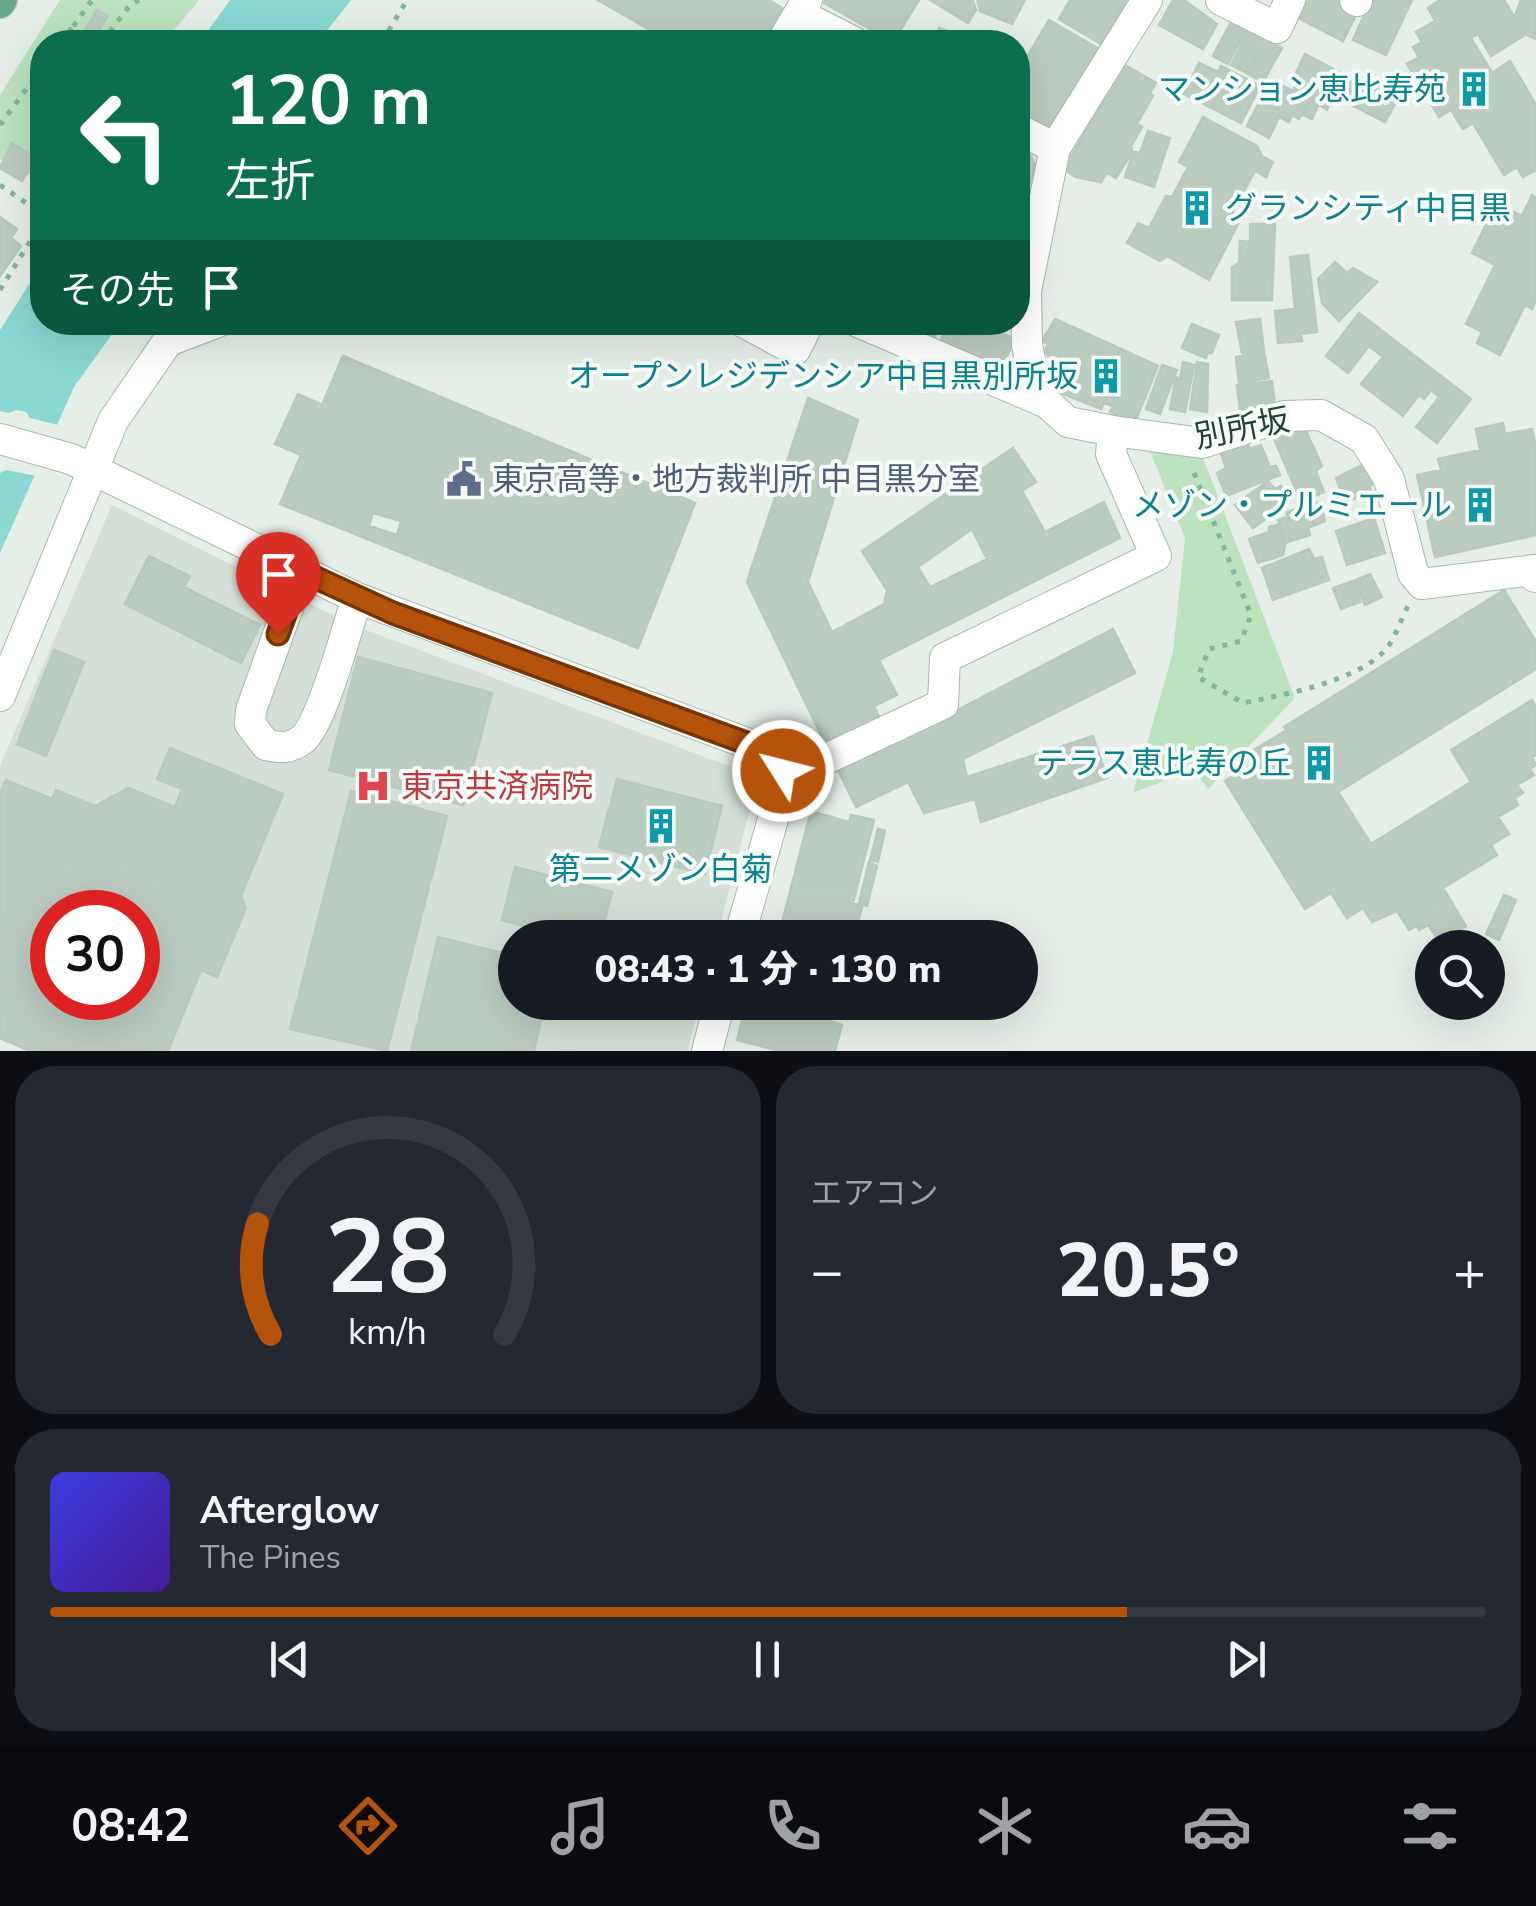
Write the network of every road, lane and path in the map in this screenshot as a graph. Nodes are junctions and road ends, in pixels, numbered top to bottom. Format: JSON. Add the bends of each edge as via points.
{"nodes":[{"id":1,"x":92,"y":0,"type":"edge"},
{"id":2,"x":139,"y":0,"type":"edge"},
{"id":3,"x":408,"y":0,"type":"edge"},
{"id":4,"x":1148,"y":0,"type":"edge"},
{"id":5,"x":1221,"y":0,"type":"edge"},
{"id":6,"x":1290,"y":0,"type":"edge"},
{"id":7,"x":803,"y":7,"type":"edge"},
{"id":8,"x":72,"y":28,"type":"joint"},
{"id":9,"x":75,"y":30,"type":"edge"},
{"id":10,"x":111,"y":30,"type":"edge"},
{"id":11,"x":389,"y":30,"type":"edge"},
{"id":12,"x":789,"y":30,"type":"edge"},
{"id":13,"x":837,"y":30,"type":"edge"},
{"id":14,"x":30,"y":84,"type":"edge"},
{"id":15,"x":0,"y":125,"type":"edge"},
{"id":16,"x":1030,"y":134,"type":"edge"},
{"id":17,"x":1055,"y":148,"type":"junction"},
{"id":18,"x":0,"y":185,"type":"edge"},
{"id":19,"x":30,"y":206,"type":"edge"},
{"id":20,"x":30,"y":241,"type":"edge"},
{"id":21,"x":1030,"y":272,"type":"edge"},
{"id":22,"x":0,"y":290,"type":"edge"},
{"id":23,"x":184,"y":335,"type":"edge"},
{"id":24,"x":767,"y":335,"type":"edge"},
{"id":25,"x":802,"y":335,"type":"edge"},
{"id":26,"x":888,"y":335,"type":"edge"},
{"id":27,"x":1027,"y":335,"type":"edge"},
{"id":28,"x":1047,"y":403,"type":"junction"},
{"id":29,"x":1113,"y":432,"type":"junction"},
{"id":30,"x":0,"y":439,"type":"edge"},
{"id":31,"x":1187,"y":456,"type":"dead end"},
{"id":32,"x":95,"y":470,"type":"junction"},
{"id":33,"x":301,"y":571,"type":"junction"},
{"id":34,"x":1536,"y":576,"type":"edge"},
{"id":35,"x":357,"y":598,"type":"junction"},
{"id":36,"x":1408,"y":605,"type":"dead end"},
{"id":37,"x":0,"y":696,"type":"edge"},
{"id":38,"x":774,"y":760,"type":"junction"},
{"id":39,"x":744,"y":920,"type":"edge"},
{"id":40,"x":715,"y":1020,"type":"edge"},
{"id":41,"x":707,"y":1051,"type":"edge"}],
"edges":[{"from":1,"to":8,"type":"path"},
{"from":2,"to":10,"type":"path"},
{"from":3,"to":11,"type":"path"},
{"from":4,"to":17,"type":"street"},
{"from":5,"to":6,"type":"street","via":[[1277,28]]},
{"from":7,"to":12,"type":"street"},
{"from":7,"to":13,"type":"street"},
{"from":8,"to":9,"type":"path"},
{"from":14,"to":15,"type":"path"},
{"from":16,"to":17,"type":"street"},
{"from":17,"to":21,"type":"street"},
{"from":18,"to":19,"type":"path"},
{"from":20,"to":22,"type":"path"},
{"from":23,"to":32,"type":"street","via":[[168,341],[113,421]]},
{"from":24,"to":25,"type":"street","via":[[794,350]]},
{"from":26,"to":28,"type":"street","name":"別所坂"},
{"from":27,"to":28,"type":"street","via":[[1034,378]]},
{"from":28,"to":29,"type":"street","name":"別所坂","via":[[1068,422]]},
{"from":29,"to":34,"type":"street","name":"別所坂","via":[[1202,443],[1284,416],[1322,415],[1364,439],[1389,479],[1413,573],[1422,584],[1534,570]]},
{"from":29,"to":38,"type":"street","via":[[1110,454],[1156,556],[946,658],[942,704],[826,759]]},
{"from":30,"to":32,"type":"street"},
{"from":31,"to":36,"type":"path","via":[[1251,615],[1241,640],[1210,649],[1198,677],[1243,704],[1293,694],[1361,668],[1387,648]]},
{"from":32,"to":33,"type":"street"},
{"from":32,"to":37,"type":"street"},
{"from":33,"to":35,"type":"street"},
{"from":33,"to":35,"type":"street","via":[[251,710],[250,724],[266,746],[295,745],[314,726]]},
{"from":35,"to":38,"type":"street","via":[[765,750]]},
{"from":38,"to":39,"type":"street","via":[[783,771],[782,788]]},
{"from":40,"to":41,"type":"street"}]}
